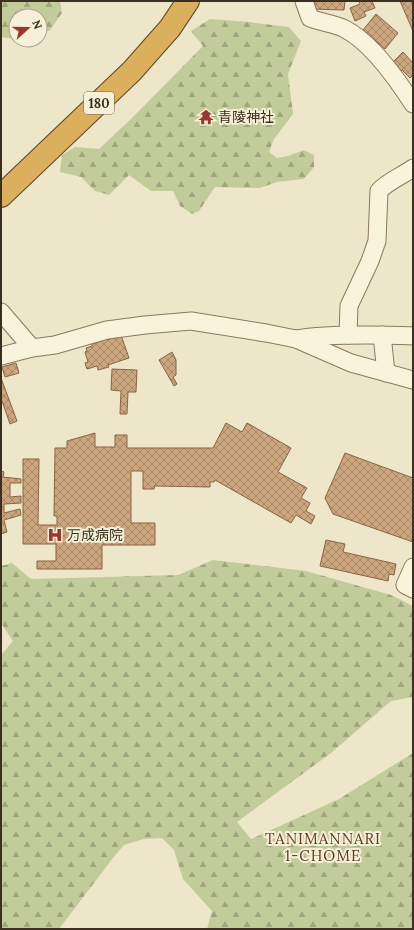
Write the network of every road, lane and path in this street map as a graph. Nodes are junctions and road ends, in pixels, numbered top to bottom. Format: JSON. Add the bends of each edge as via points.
{"nodes":[{"id":1,"x":188,"y":1,"type":"edge"},
{"id":2,"x":304,"y":1,"type":"edge"},
{"id":3,"x":413,"y":104,"type":"edge"},
{"id":4,"x":413,"y":168,"type":"edge"},
{"id":5,"x":1,"y":196,"type":"edge"},
{"id":6,"x":1,"y":312,"type":"edge"},
{"id":7,"x":348,"y":335,"type":"junction"},
{"id":8,"x":382,"y":335,"type":"junction"},
{"id":9,"x":413,"y":336,"type":"edge"},
{"id":10,"x":296,"y":339,"type":"junction"},
{"id":11,"x":32,"y":348,"type":"junction"},
{"id":12,"x":1,"y":356,"type":"edge"},
{"id":13,"x":386,"y":373,"type":"junction"},
{"id":14,"x":413,"y":380,"type":"edge"},
{"id":15,"x":413,"y":567,"type":"edge"},
{"id":16,"x":413,"y":589,"type":"edge"}],
"edges":[{"from":1,"to":5,"type":"highway","number":"180","via":[[170,28],[132,72]]},
{"from":2,"to":3,"type":"street","via":[[310,18],[347,30],[383,61]]},
{"from":4,"to":7,"type":"street","via":[[379,191],[377,241],[350,306]]},
{"from":6,"to":11,"type":"street"},
{"from":7,"to":8,"type":"street"},
{"from":7,"to":10,"type":"street"},
{"from":8,"to":9,"type":"street"},
{"from":8,"to":13,"type":"street"},
{"from":10,"to":11,"type":"street","via":[[190,321],[107,330],[55,345]]},
{"from":10,"to":13,"type":"street","via":[[351,363]]},
{"from":11,"to":12,"type":"street"},
{"from":13,"to":14,"type":"street"},
{"from":15,"to":16,"type":"street","via":[[405,585]]}]}
